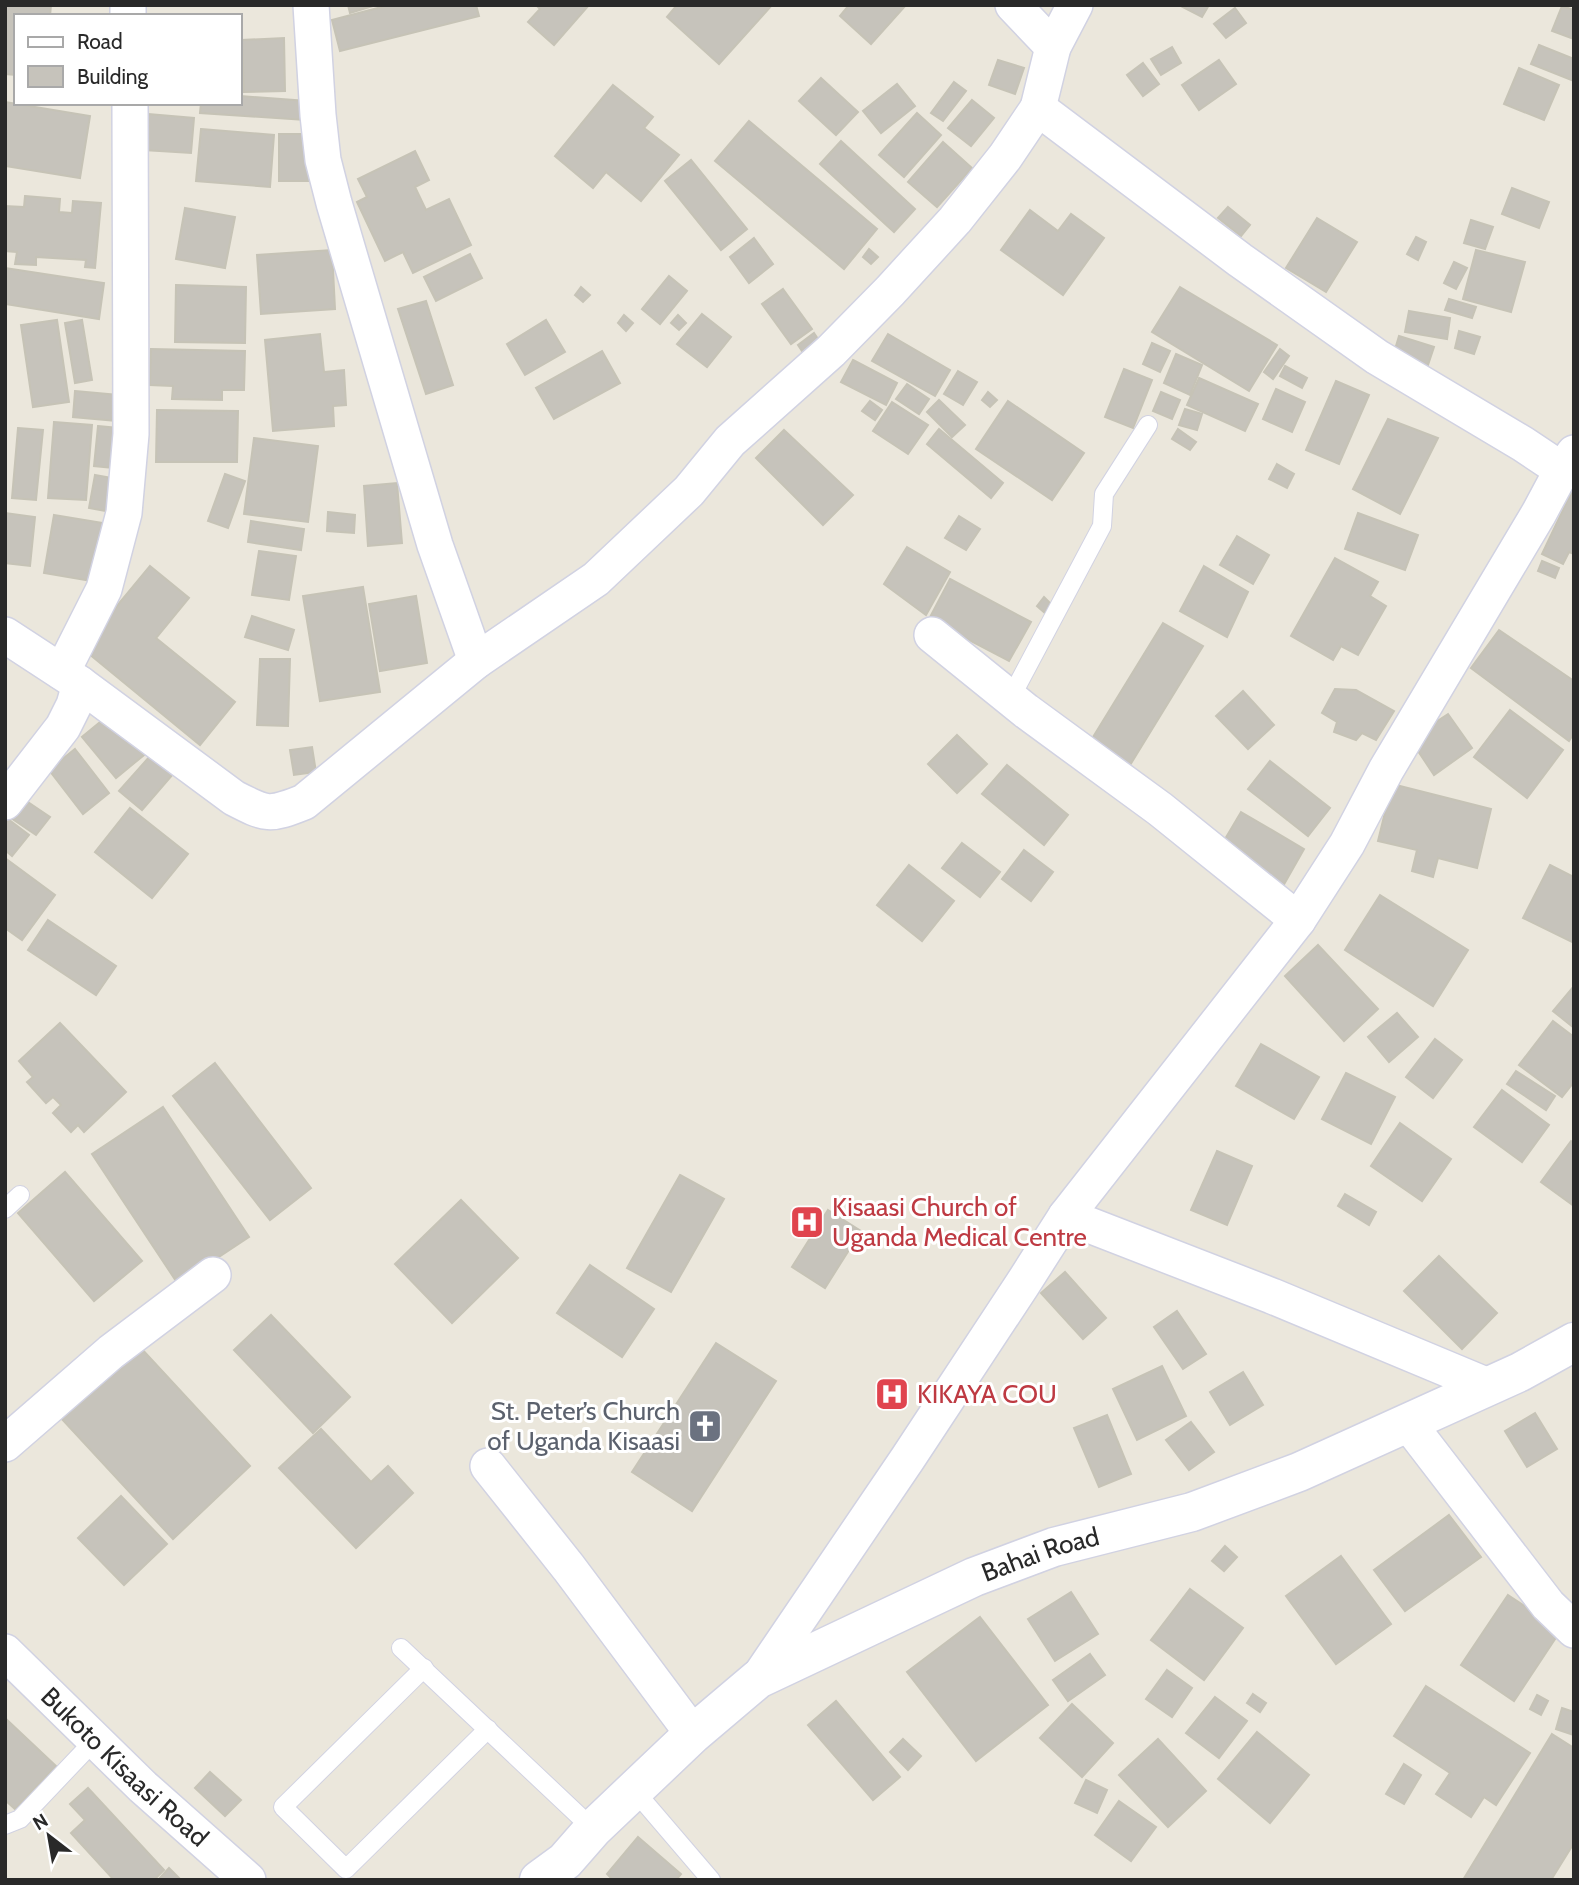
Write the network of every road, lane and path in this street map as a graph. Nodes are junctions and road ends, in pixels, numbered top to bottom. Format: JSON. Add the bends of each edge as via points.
{"nodes":[{"id":1,"x":311,"y":5,"type":"edge"},
{"id":2,"x":1013,"y":5,"type":"edge"},
{"id":3,"x":1075,"y":5,"type":"edge"},
{"id":4,"x":1053,"y":47,"type":"junction"},
{"id":5,"x":130,"y":105,"type":"edge"},
{"id":6,"x":1038,"y":108,"type":"junction"},
{"id":7,"x":1148,"y":425,"type":"dead end"},
{"id":8,"x":1568,"y":461,"type":"edge"},
{"id":9,"x":5,"y":635,"type":"edge"},
{"id":10,"x":932,"y":635,"type":"dead end"},
{"id":11,"x":476,"y":661,"type":"junction"},
{"id":12,"x":71,"y":678,"type":"junction"},
{"id":13,"x":1010,"y":699,"type":"junction"},
{"id":14,"x":5,"y":802,"type":"edge"},
{"id":15,"x":1298,"y":920,"type":"junction"},
{"id":16,"x":20,"y":1195,"type":"dead end"},
{"id":17,"x":5,"y":1209,"type":"edge"},
{"id":18,"x":1066,"y":1216,"type":"junction"},
{"id":19,"x":213,"y":1275,"type":"dead end"},
{"id":20,"x":1574,"y":1342,"type":"edge"},
{"id":21,"x":1488,"y":1386,"type":"junction"},
{"id":22,"x":1408,"y":1423,"type":"junction"},
{"id":23,"x":5,"y":1444,"type":"edge"},
{"id":24,"x":488,"y":1466,"type":"dead end"},
{"id":25,"x":1574,"y":1630,"type":"edge"},
{"id":26,"x":401,"y":1648,"type":"dead end"},
{"id":27,"x":5,"y":1652,"type":"edge"},
{"id":28,"x":424,"y":1668,"type":"junction"},
{"id":29,"x":758,"y":1679,"type":"junction"},
{"id":30,"x":488,"y":1728,"type":"junction"},
{"id":31,"x":693,"y":1734,"type":"junction"},
{"id":32,"x":96,"y":1740,"type":"junction"},
{"id":33,"x":634,"y":1790,"type":"junction"},
{"id":34,"x":5,"y":1825,"type":"edge"},
{"id":35,"x":593,"y":1829,"type":"junction"},
{"id":36,"x":554,"y":1873,"type":"edge"},
{"id":37,"x":248,"y":1880,"type":"edge"},
{"id":38,"x":711,"y":1880,"type":"edge"}],
"edges":[{"from":1,"to":11,"type":"street","via":[[323,160],[436,545]]},
{"from":2,"to":4,"type":"street"},
{"from":3,"to":4,"type":"street"},
{"from":4,"to":6,"type":"street"},
{"from":5,"to":12,"type":"street","via":[[131,434],[124,513],[104,589]]},
{"from":6,"to":8,"type":"street","via":[[1377,357],[1523,444]]},
{"from":6,"to":11,"type":"street","via":[[955,220],[831,351],[730,441],[689,491],[596,579]]},
{"from":7,"to":13,"type":"lane","via":[[1104,494],[1102,526]]},
{"from":8,"to":15,"type":"street","via":[[1386,770],[1348,844]]},
{"from":9,"to":12,"type":"street"},
{"from":10,"to":13,"type":"street"},
{"from":11,"to":12,"type":"street","via":[[304,802],[280,812],[260,812],[234,798]]},
{"from":12,"to":14,"type":"street","via":[[74,705],[63,727]]},
{"from":13,"to":15,"type":"street","via":[[1160,809]]},
{"from":15,"to":18,"type":"street"},
{"from":16,"to":17,"type":"lane"},
{"from":18,"to":21,"type":"street"},
{"from":18,"to":29,"type":"street"},
{"from":19,"to":23,"type":"street","via":[[111,1352]]},
{"from":20,"to":21,"type":"street","name":"Bahai Road"},
{"from":21,"to":22,"type":"street","name":"Bahai Road"},
{"from":22,"to":25,"type":"street","via":[[1548,1605]]},
{"from":22,"to":29,"type":"street","name":"Bahai Road","via":[[1299,1472],[1192,1512],[1054,1547],[974,1577]]},
{"from":24,"to":31,"type":"street"},
{"from":26,"to":28,"type":"lane"},
{"from":27,"to":32,"type":"street","name":"Bukoto Kisaasi Road"},
{"from":28,"to":30,"type":"lane"},
{"from":28,"to":30,"type":"lane","via":[[283,1807],[346,1869]]},
{"from":29,"to":31,"type":"street","name":"Bahai Road"},
{"from":30,"to":35,"type":"lane"},
{"from":31,"to":33,"type":"street","name":"Bahai Road"},
{"from":32,"to":34,"type":"lane","via":[[20,1819]]},
{"from":32,"to":37,"type":"street","name":"Bukoto Kisaasi Road"},
{"from":33,"to":35,"type":"street","name":"Bahai Road"},
{"from":33,"to":38,"type":"lane"},
{"from":35,"to":36,"type":"street","name":"Bahai Road"}]}
